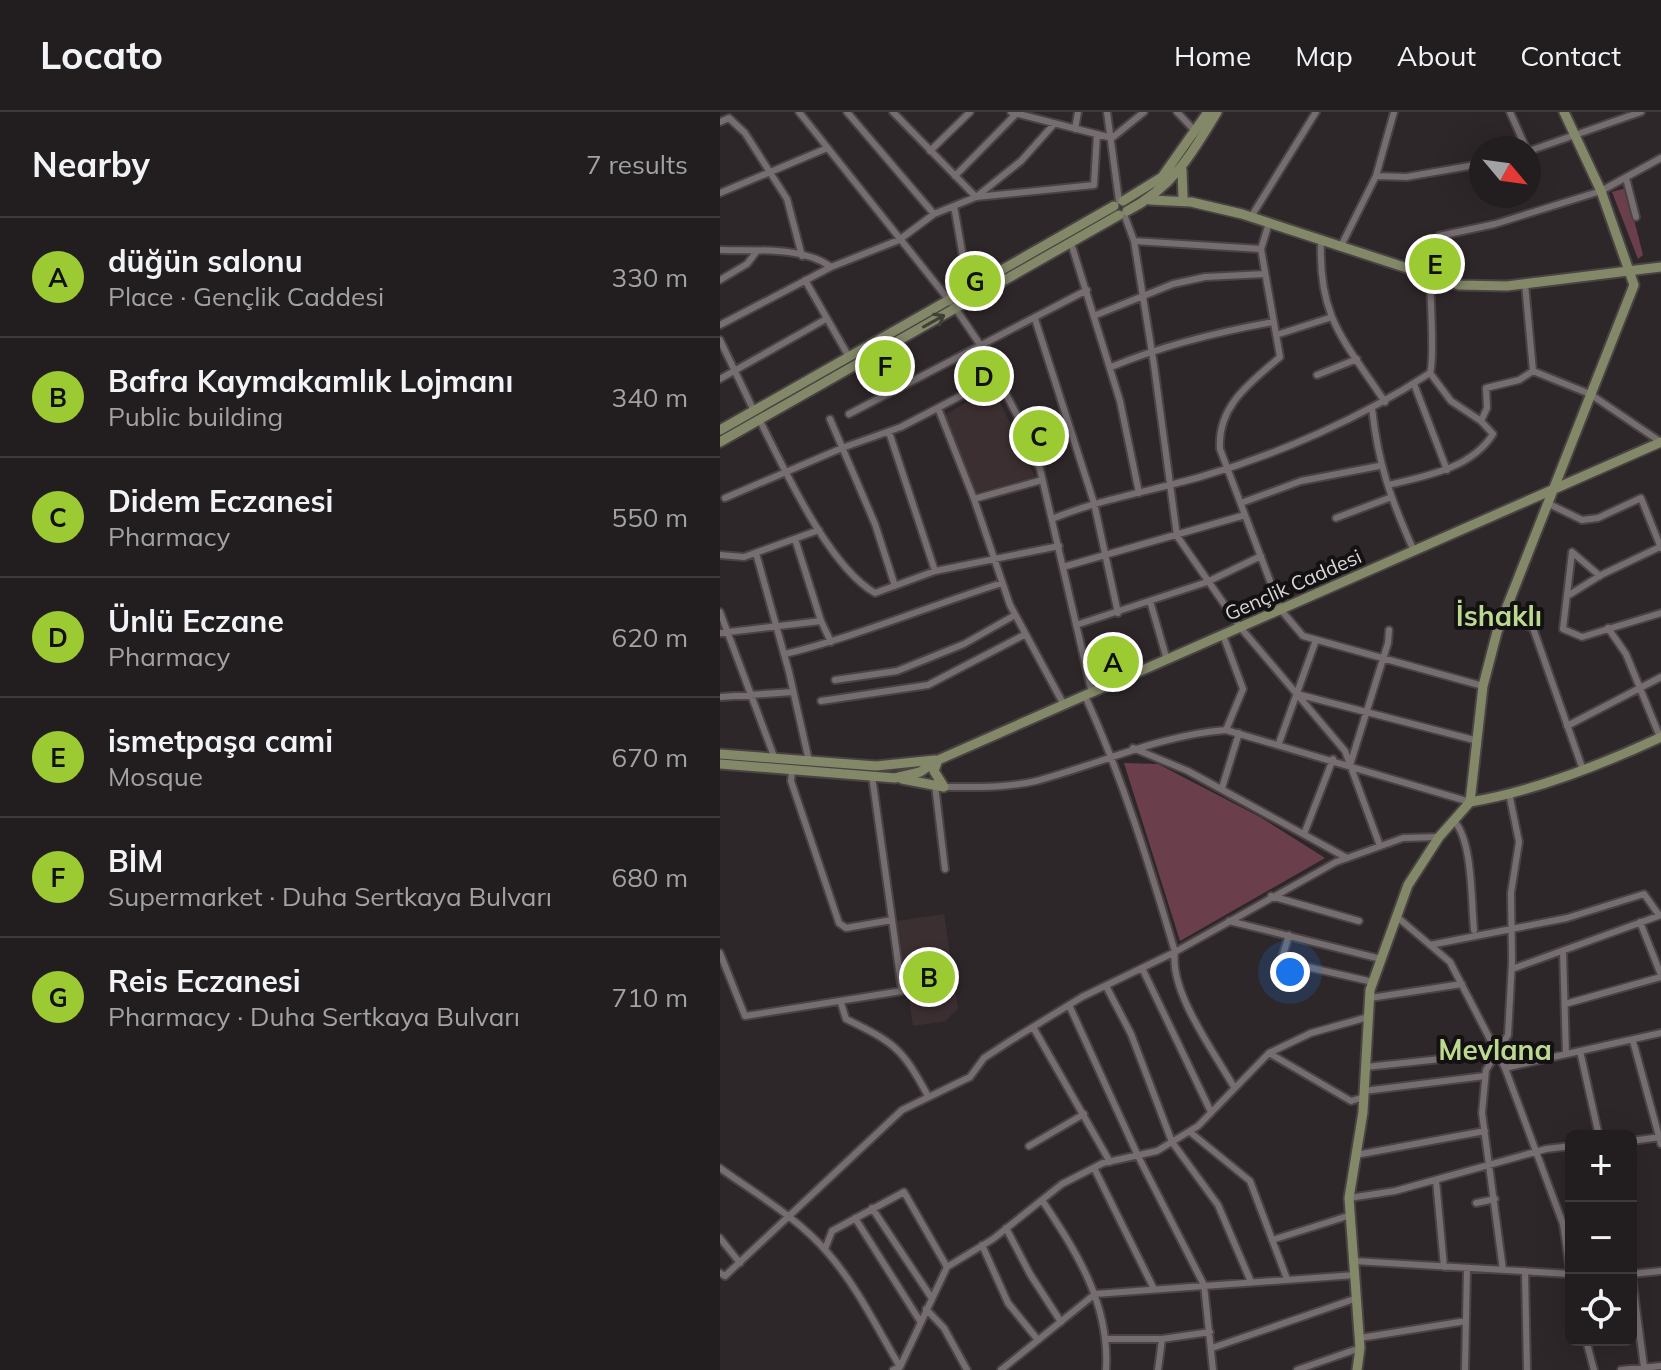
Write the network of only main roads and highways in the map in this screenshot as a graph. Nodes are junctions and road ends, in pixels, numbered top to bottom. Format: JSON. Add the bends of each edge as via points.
{"nodes":[{"id":1,"x":1208,"y":112,"type":"edge"},
{"id":2,"x":1217,"y":112,"type":"edge"},
{"id":3,"x":1564,"y":112,"type":"edge"},
{"id":4,"x":1182,"y":170,"type":"junction"},
{"id":5,"x":1151,"y":186,"type":"junction"},
{"id":6,"x":1164,"y":189,"type":"junction"},
{"id":7,"x":1187,"y":199,"type":"junction"},
{"id":8,"x":1150,"y":200,"type":"junction"},
{"id":9,"x":1121,"y":208,"type":"junction"},
{"id":10,"x":1661,"y":267,"type":"edge"},
{"id":11,"x":1629,"y":272,"type":"junction"},
{"id":12,"x":952,"y":305,"type":"junction"},
{"id":13,"x":757,"y":415,"type":"junction"},
{"id":14,"x":720,"y":430,"type":"edge"},
{"id":15,"x":720,"y":442,"type":"edge"},
{"id":16,"x":1661,"y":442,"type":"edge"},
{"id":17,"x":1549,"y":491,"type":"junction"},
{"id":18,"x":1661,"y":737,"type":"edge"},
{"id":19,"x":720,"y":754,"type":"edge"},
{"id":20,"x":938,"y":760,"type":"junction"},
{"id":21,"x":720,"y":764,"type":"edge"},
{"id":22,"x":911,"y":765,"type":"junction"},
{"id":23,"x":920,"y":772,"type":"junction"},
{"id":24,"x":895,"y":778,"type":"junction"},
{"id":25,"x":939,"y":786,"type":"junction"},
{"id":26,"x":1470,"y":802,"type":"junction"},
{"id":27,"x":1357,"y":1370,"type":"edge"}],
"edges":[{"from":1,"to":5,"type":"main road","via":[[1171,167]]},
{"from":2,"to":4,"type":"main road"},
{"from":3,"to":11,"type":"main road","via":[[1601,191]]},
{"from":4,"to":6,"type":"main road"},
{"from":4,"to":7,"type":"main road"},
{"from":5,"to":6,"type":"main road"},
{"from":5,"to":9,"type":"main road"},
{"from":6,"to":7,"type":"main road"},
{"from":6,"to":8,"type":"main road"},
{"from":7,"to":8,"type":"main road"},
{"from":7,"to":11,"type":"main road","via":[[1459,285],[1525,284]]},
{"from":8,"to":9,"type":"main road"},
{"from":9,"to":12,"type":"main road","via":[[1071,243]]},
{"from":9,"to":12,"type":"main road","via":[[964,292]]},
{"from":10,"to":11,"type":"main road"},
{"from":11,"to":17,"type":"main road","via":[[1634,285]]},
{"from":13,"to":12,"type":"main road","one_way":true},
{"from":12,"to":13,"type":"main road","via":[[849,357]]},
{"from":13,"to":14,"type":"main road"},
{"from":13,"to":15,"type":"main road"},
{"from":16,"to":17,"type":"main road","name":"Gençlik Caddesi"},
{"from":17,"to":20,"type":"main road","name":"Gençlik Caddesi"},
{"from":17,"to":26,"type":"main road","via":[[1502,615],[1483,686]]},
{"from":18,"to":26,"type":"main road","via":[[1583,770]]},
{"from":19,"to":22,"type":"main road"},
{"from":20,"to":22,"type":"main road"},
{"from":20,"to":23,"type":"main road"},
{"from":20,"to":25,"type":"main road","via":[[934,771]]},
{"from":21,"to":24,"type":"main road"},
{"from":22,"to":23,"type":"main road"},
{"from":23,"to":24,"type":"main road"},
{"from":23,"to":25,"type":"main road"},
{"from":24,"to":25,"type":"main road"},
{"from":26,"to":27,"type":"main road","via":[[1408,885],[1373,982],[1349,1198],[1360,1343]]}]}
